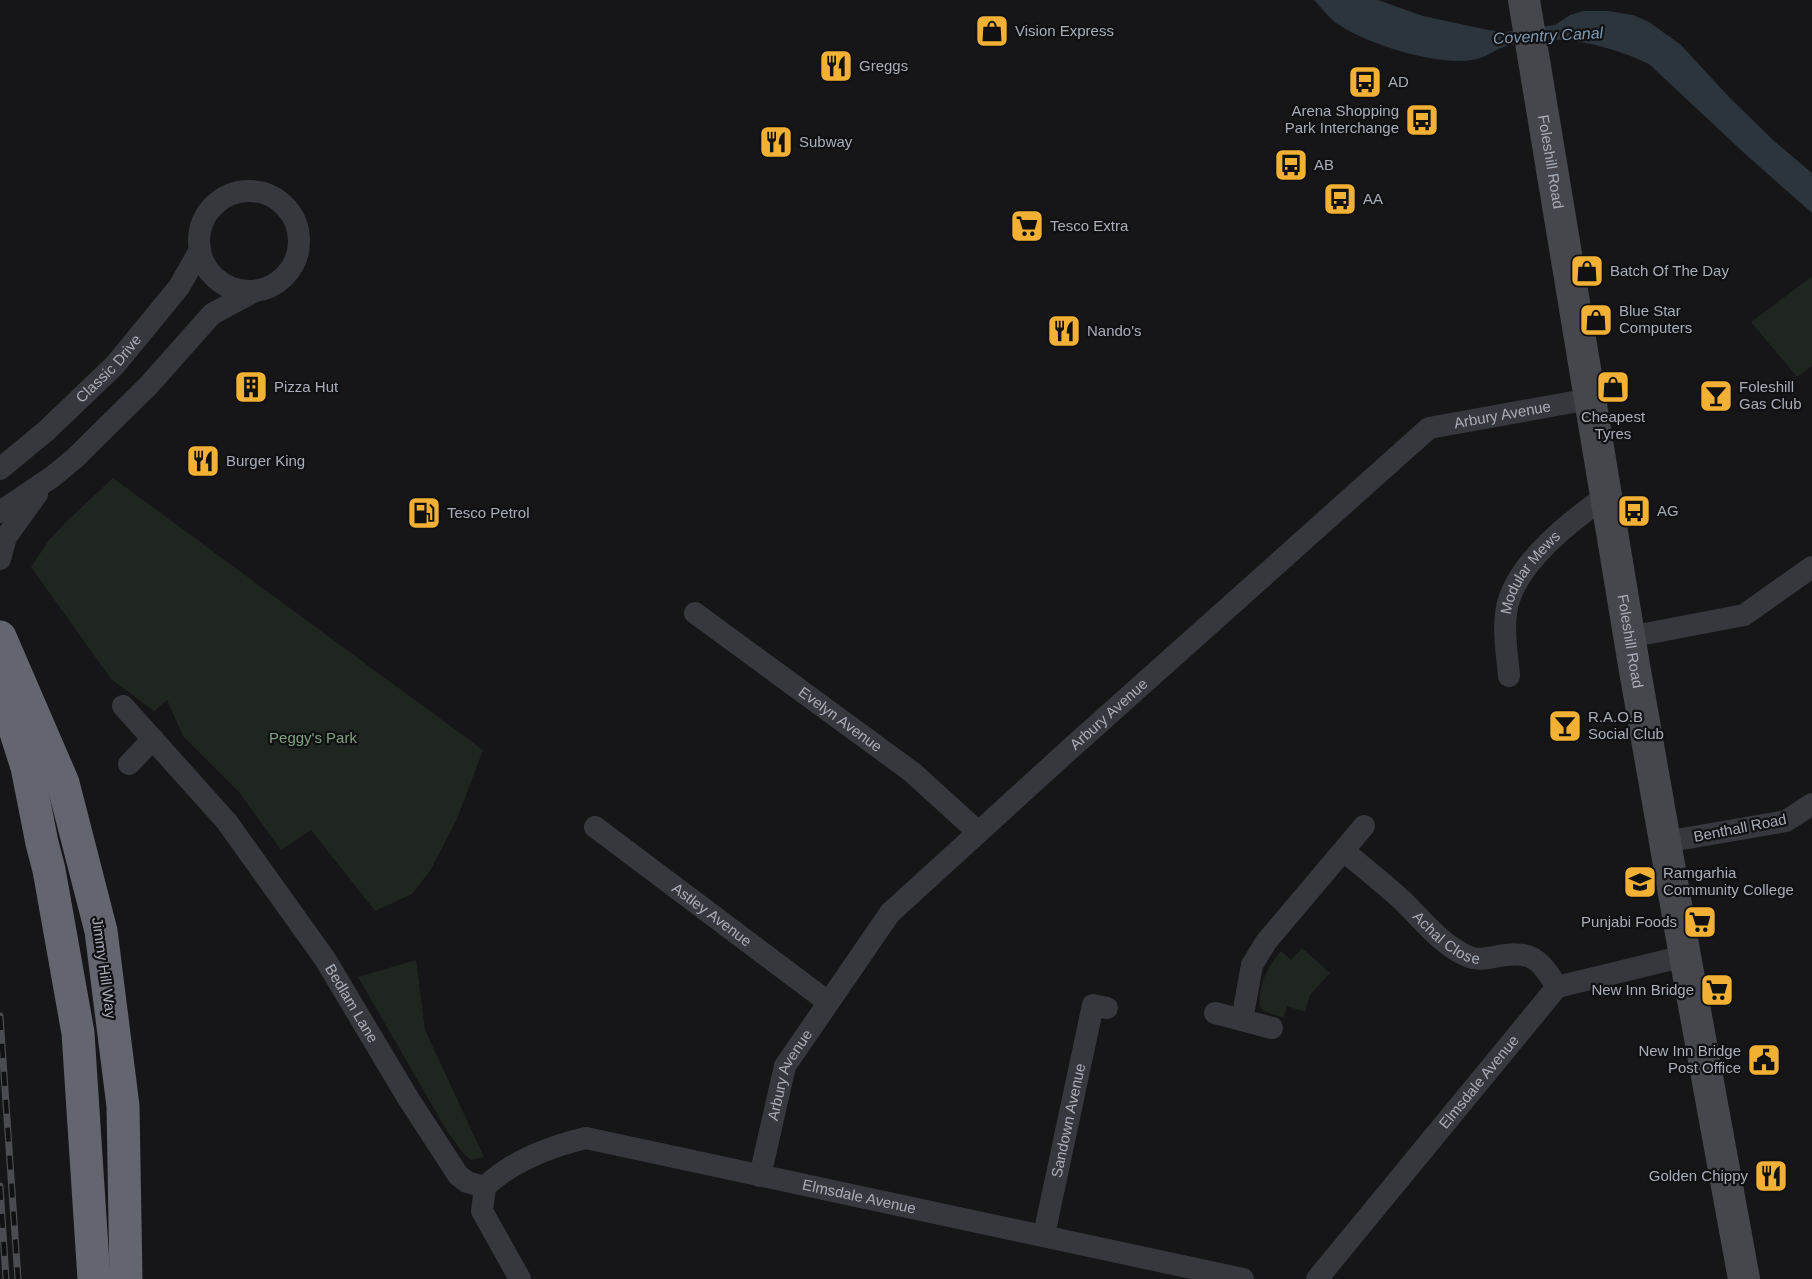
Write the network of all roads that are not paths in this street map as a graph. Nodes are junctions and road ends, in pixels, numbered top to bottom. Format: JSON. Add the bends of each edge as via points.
{"nodes":[{"id":1,"x":1524,"y":0,"type":"edge"},
{"id":2,"x":200,"y":250,"type":"junction"},
{"id":3,"x":255,"y":291,"type":"junction"},
{"id":4,"x":1590,"y":399,"type":"junction"},
{"id":5,"x":0,"y":469,"type":"edge"},
{"id":6,"x":52,"y":477,"type":"junction"},
{"id":7,"x":1606,"y":496,"type":"junction"},
{"id":8,"x":0,"y":512,"type":"edge"},
{"id":9,"x":0,"y":559,"type":"edge"},
{"id":10,"x":1812,"y":567,"type":"edge"},
{"id":11,"x":695,"y":613,"type":"dead end"},
{"id":12,"x":0,"y":636,"type":"edge"},
{"id":13,"x":1629,"y":637,"type":"junction"},
{"id":14,"x":1509,"y":676,"type":"dead end"},
{"id":15,"x":0,"y":692,"type":"edge"},
{"id":16,"x":123,"y":706,"type":"dead end"},
{"id":17,"x":153,"y":739,"type":"junction"},
{"id":18,"x":0,"y":740,"type":"edge"},
{"id":19,"x":129,"y":764,"type":"dead end"},
{"id":20,"x":1812,"y":804,"type":"edge"},
{"id":21,"x":1364,"y":826,"type":"dead end"},
{"id":22,"x":595,"y":827,"type":"dead end"},
{"id":23,"x":978,"y":832,"type":"junction"},
{"id":24,"x":1665,"y":842,"type":"junction"},
{"id":25,"x":42,"y":843,"type":"junction"},
{"id":26,"x":1345,"y":852,"type":"junction"},
{"id":27,"x":1684,"y":956,"type":"junction"},
{"id":28,"x":1557,"y":987,"type":"junction"},
{"id":29,"x":828,"y":1002,"type":"junction"},
{"id":30,"x":1094,"y":1005,"type":"dead end"},
{"id":31,"x":1215,"y":1013,"type":"dead end"},
{"id":32,"x":1242,"y":1020,"type":"junction"},
{"id":33,"x":1272,"y":1028,"type":"dead end"},
{"id":34,"x":760,"y":1176,"type":"junction"},
{"id":35,"x":485,"y":1187,"type":"junction"},
{"id":36,"x":1044,"y":1235,"type":"junction"},
{"id":37,"x":94,"y":1279,"type":"edge"},
{"id":38,"x":126,"y":1279,"type":"edge"},
{"id":39,"x":519,"y":1279,"type":"edge"},
{"id":40,"x":1244,"y":1279,"type":"edge"},
{"id":41,"x":1317,"y":1279,"type":"edge"},
{"id":42,"x":1744,"y":1279,"type":"edge"}],
"edges":[{"from":1,"to":4,"type":"main road","name":"Foleshill Road"},
{"from":2,"to":3,"type":"street","via":[[209,272],[222,284],[238,291]]},
{"from":2,"to":3,"type":"street","via":[[199,237],[205,219],[223,199],[254,191],[281,203],[297,228],[296,260],[280,281]]},
{"from":2,"to":5,"type":"street","name":"Classic Drive","via":[[179,287],[115,365]]},
{"from":3,"to":6,"type":"street","via":[[212,314],[116,419]]},
{"from":4,"to":7,"type":"main road","name":"Foleshill Road"},
{"from":4,"to":23,"type":"street","name":"Arbury Avenue","via":[[1429,428]]},
{"from":6,"to":8,"type":"street"},
{"from":6,"to":9,"type":"street","via":[[6,537]]},
{"from":7,"to":13,"type":"main road","name":"Foleshill Road"},
{"from":7,"to":14,"type":"street","name":"Modular Mews","via":[[1554,537],[1524,570],[1508,603],[1505,628]]},
{"from":10,"to":13,"type":"street","via":[[1744,615]]},
{"from":11,"to":23,"type":"street","name":"Evelyn Avenue","via":[[912,772]]},
{"from":12,"to":38,"type":"highway","name":"Jimmy Hill Way","via":[[63,783],[101,931],[123,1106]]},
{"from":13,"to":24,"type":"main road","name":"Foleshill Road"},
{"from":15,"to":25,"type":"highway","via":[[27,767]]},
{"from":16,"to":17,"type":"street","name":"Bedlam Lane"},
{"from":17,"to":19,"type":"street"},
{"from":17,"to":35,"type":"street","name":"Bedlam Lane","via":[[227,822],[325,959],[448,1162],[467,1182]]},
{"from":18,"to":25,"type":"highway"},
{"from":20,"to":24,"type":"street","name":"Benthall Road","via":[[1786,821]]},
{"from":21,"to":26,"type":"street"},
{"from":22,"to":29,"type":"street","name":"Astley Avenue"},
{"from":23,"to":29,"type":"street","name":"Arbury Avenue","via":[[890,914]]},
{"from":24,"to":27,"type":"main road","name":"Foleshill Road"},
{"from":25,"to":37,"type":"highway","via":[[78,1033]]},
{"from":26,"to":28,"type":"street","name":"Achal Close","via":[[1450,947],[1468,957],[1484,959],[1515,953],[1535,959]]},
{"from":26,"to":32,"type":"street","via":[[1266,942],[1252,965]]},
{"from":27,"to":28,"type":"street"},
{"from":27,"to":42,"type":"main road","name":"Foleshill Road"},
{"from":28,"to":41,"type":"street","name":"Elmsdale Avenue"},
{"from":29,"to":34,"type":"street","name":"Arbury Avenue","via":[[785,1066]]},
{"from":30,"to":36,"type":"street","name":"Sandown Avenue"},
{"from":31,"to":32,"type":"street"},
{"from":32,"to":33,"type":"street"},
{"from":34,"to":35,"type":"street","name":"Elmsdale Avenue","via":[[585,1138],[525,1160]]},
{"from":34,"to":36,"type":"street","name":"Elmsdale Avenue"},
{"from":35,"to":39,"type":"street","via":[[482,1211]]},
{"from":36,"to":40,"type":"street","name":"Elmsdale Avenue"}]}
